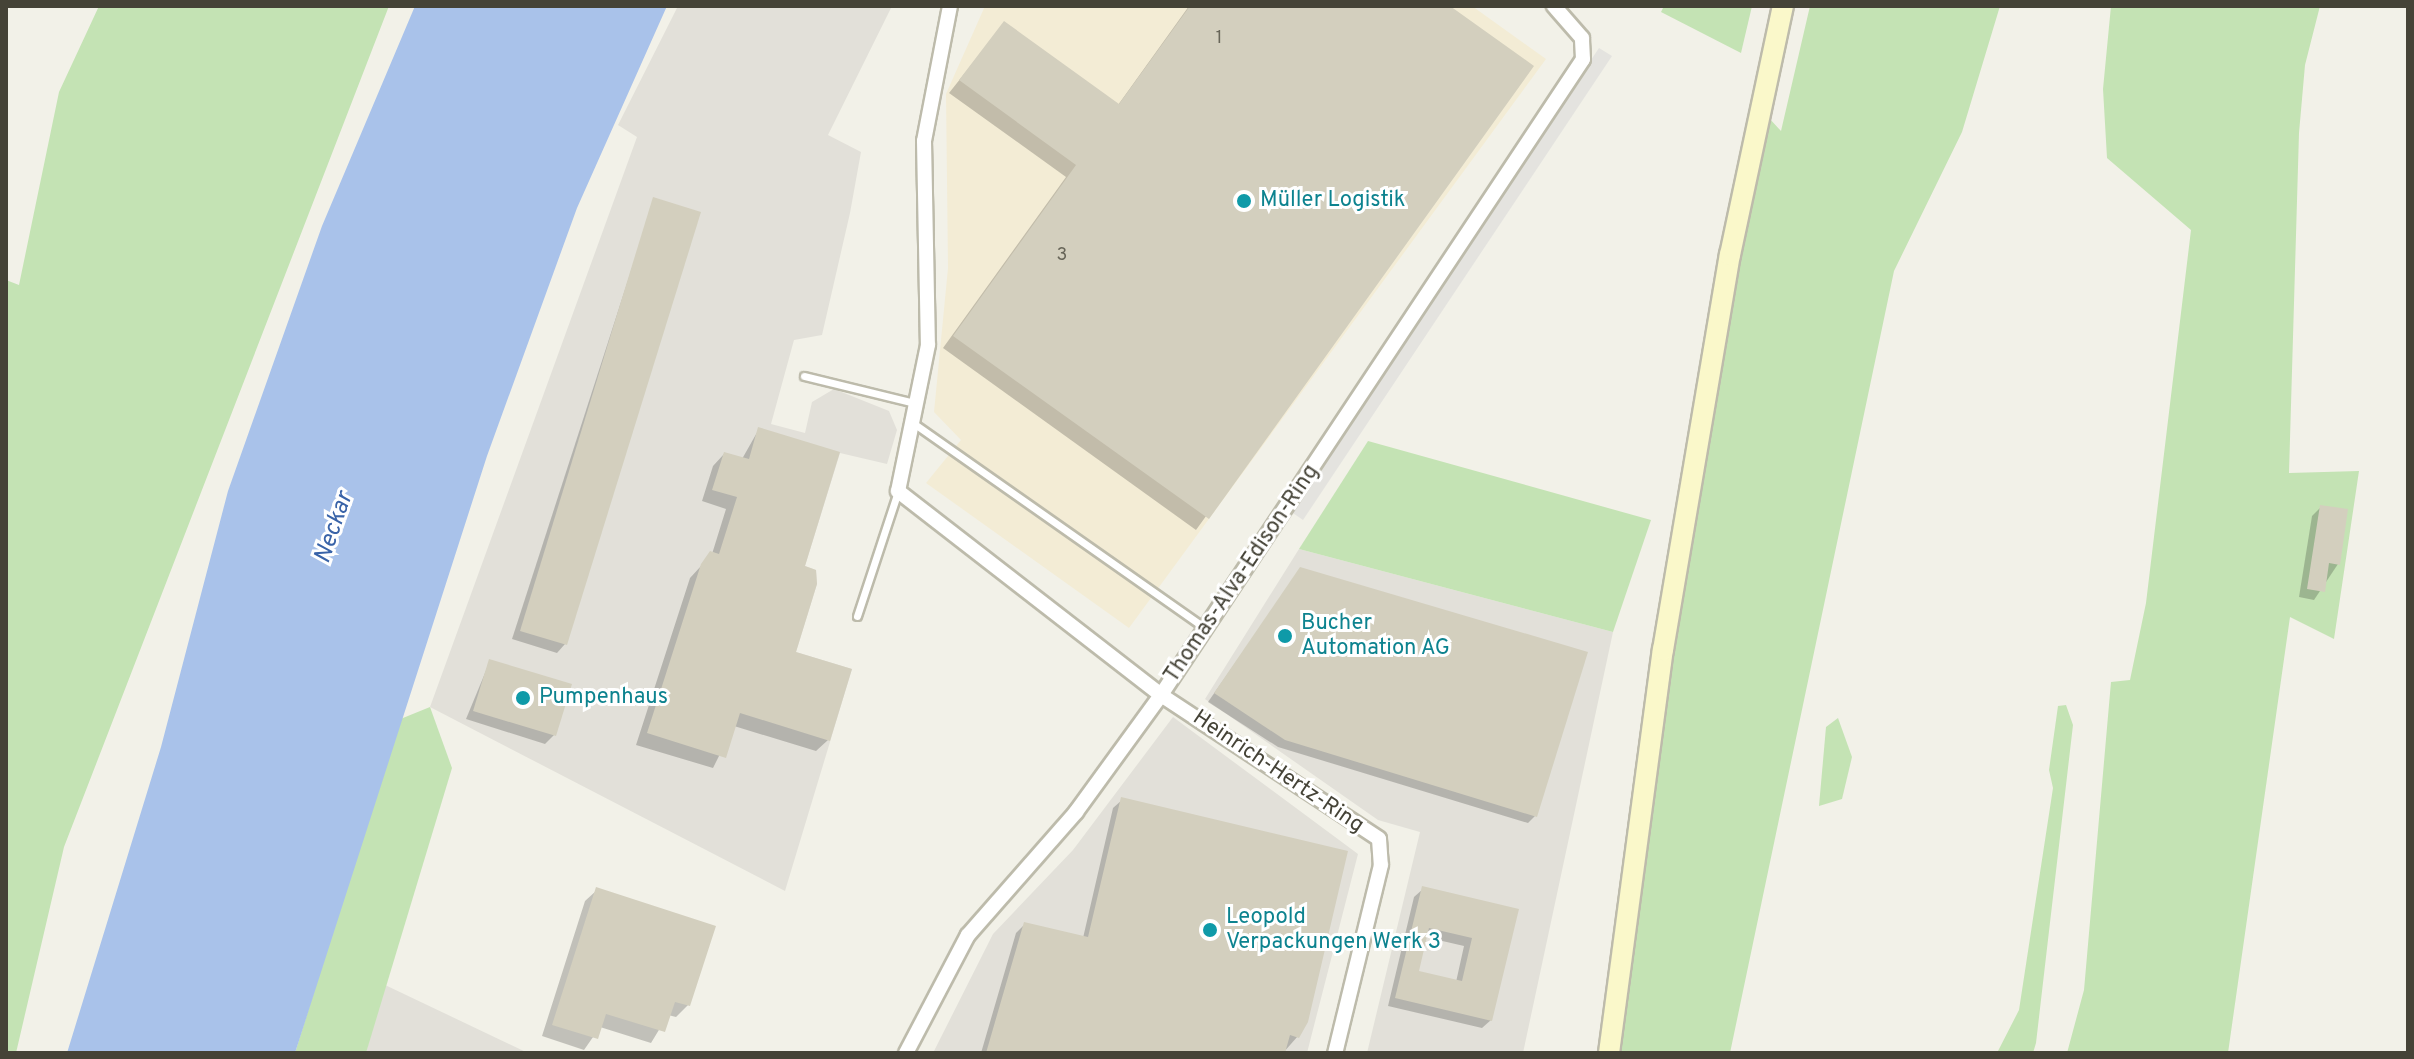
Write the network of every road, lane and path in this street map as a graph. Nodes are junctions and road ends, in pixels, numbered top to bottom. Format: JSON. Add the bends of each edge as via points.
{"nodes":[{"id":1,"x":950,"y":6,"type":"edge"},
{"id":2,"x":1554,"y":6,"type":"edge"},
{"id":3,"x":1783,"y":6,"type":"edge"},
{"id":4,"x":804,"y":376,"type":"dead end"},
{"id":5,"x":921,"y":405,"type":"junction"},
{"id":6,"x":916,"y":425,"type":"junction"},
{"id":7,"x":898,"y":491,"type":"junction"},
{"id":8,"x":857,"y":616,"type":"dead end"},
{"id":9,"x":1205,"y":629,"type":"junction"},
{"id":10,"x":1161,"y":695,"type":"junction"},
{"id":11,"x":906,"y":1053,"type":"edge"},
{"id":12,"x":1335,"y":1053,"type":"edge"},
{"id":13,"x":1609,"y":1053,"type":"edge"}],
"edges":[{"from":1,"to":5,"type":"street","via":[[924,141],[930,283]]},
{"from":2,"to":9,"type":"street","name":"Thomas-Alva-Edison-Ring","via":[[1582,38],[1583,59]]},
{"from":3,"to":13,"type":"main road","via":[[1730,255],[1663,650]]},
{"from":4,"to":5,"type":"lane"},
{"from":5,"to":6,"type":"street"},
{"from":6,"to":7,"type":"street"},
{"from":6,"to":9,"type":"lane"},
{"from":7,"to":8,"type":"lane"},
{"from":7,"to":10,"type":"street","name":"Thomas-Alva-Edison-Ring"},
{"from":9,"to":10,"type":"street","name":"Thomas-Alva-Edison-Ring"},
{"from":10,"to":11,"type":"street","via":[[1076,812],[968,935]]},
{"from":10,"to":12,"type":"street","name":"Heinrich-Hertz-Ring","via":[[1379,839],[1381,865]]}]}
